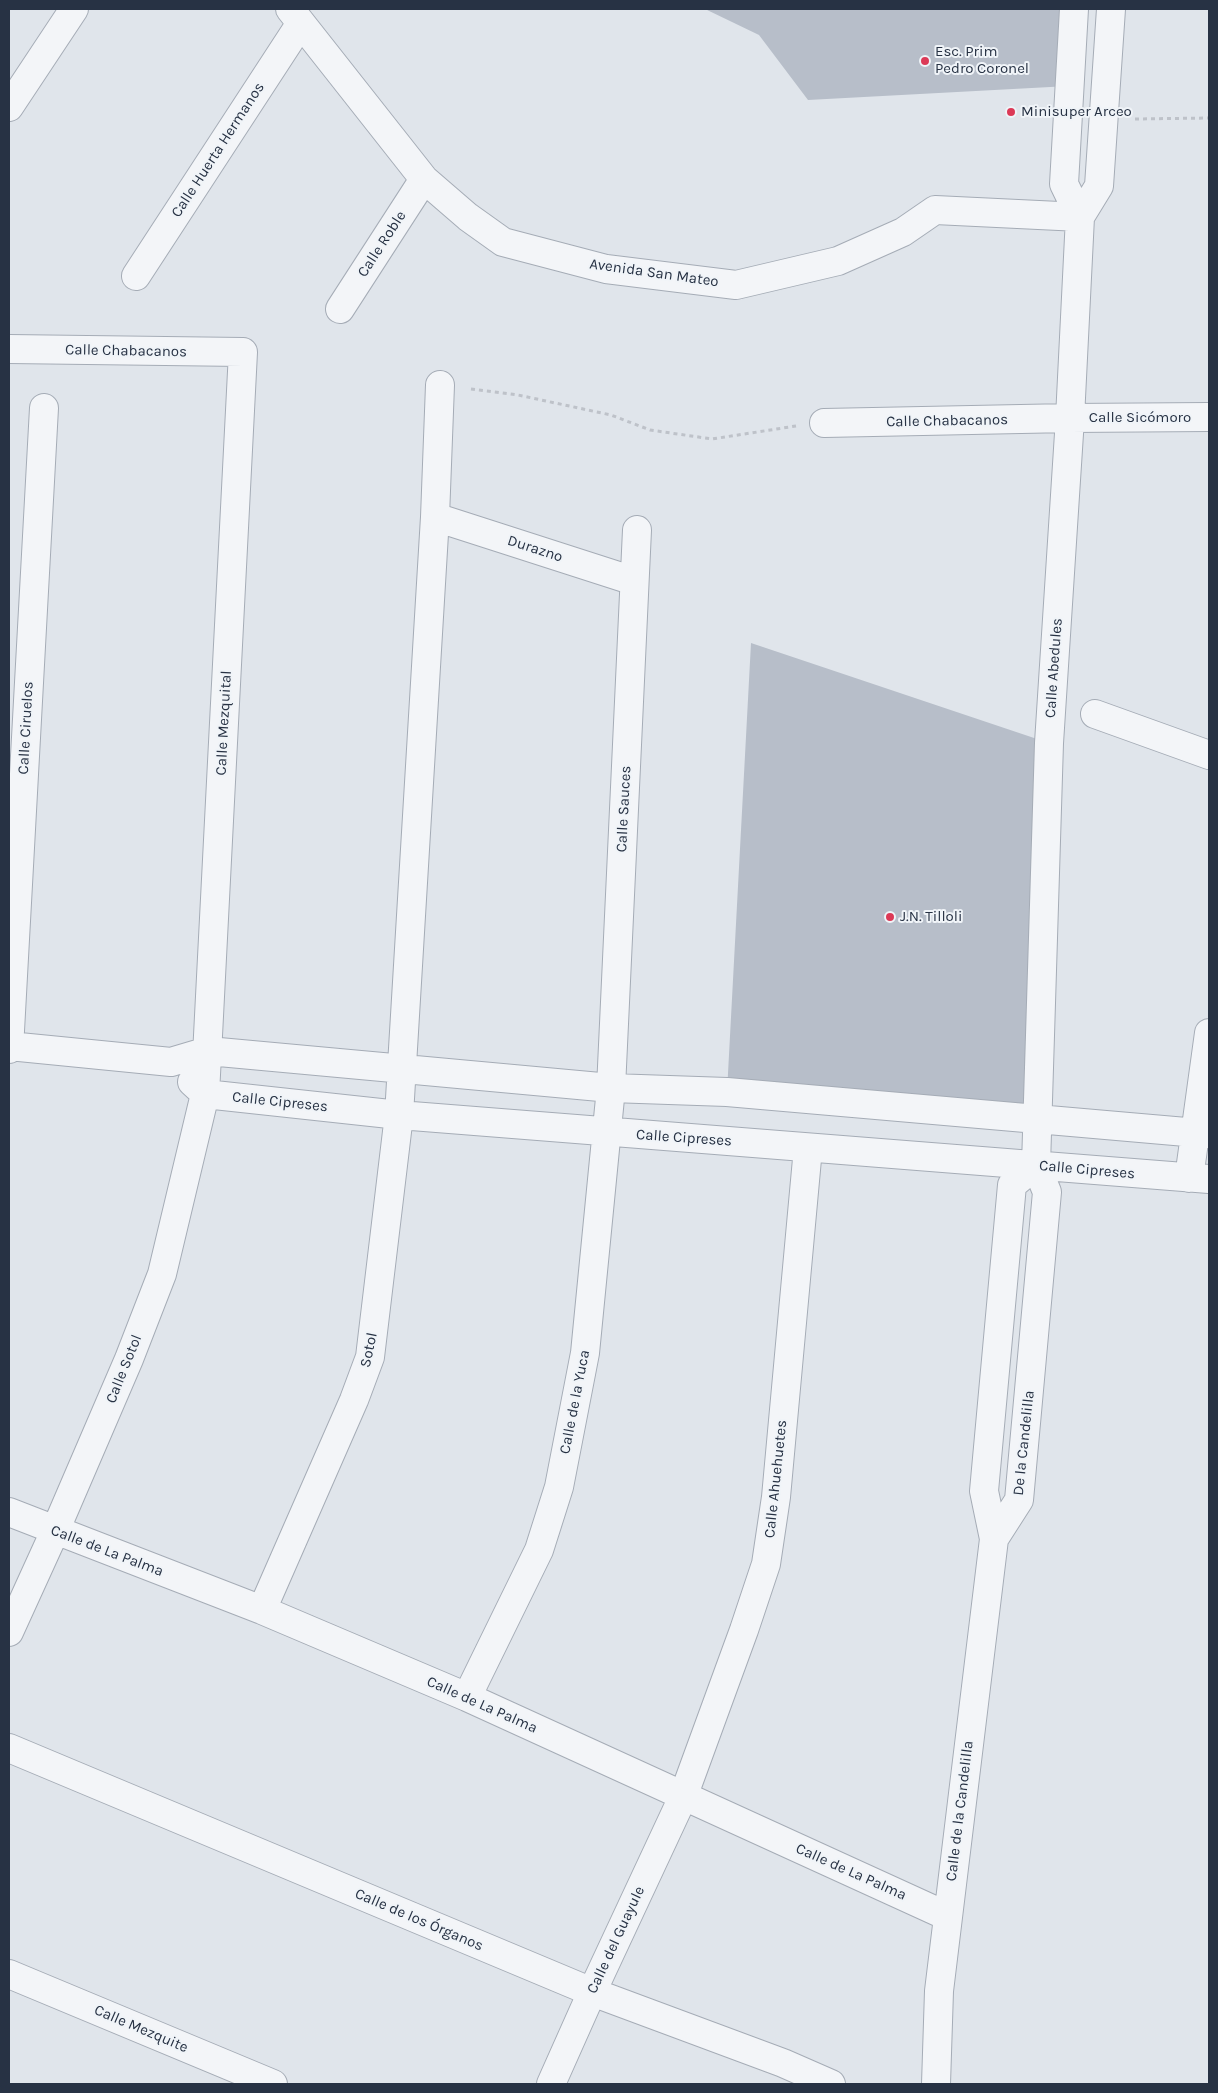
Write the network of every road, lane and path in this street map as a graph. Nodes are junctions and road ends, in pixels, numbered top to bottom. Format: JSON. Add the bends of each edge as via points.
{"nodes":[{"id":1,"x":74,"y":9,"type":"edge"},
{"id":2,"x":1074,"y":9,"type":"edge"},
{"id":3,"x":1111,"y":9,"type":"edge"},
{"id":4,"x":296,"y":16,"type":"edge"},
{"id":5,"x":9,"y":107,"type":"edge"},
{"id":6,"x":1209,"y":118,"type":"edge"},
{"id":7,"x":1104,"y":119,"type":"junction"},
{"id":8,"x":424,"y":179,"type":"junction"},
{"id":9,"x":1080,"y":217,"type":"junction"},
{"id":10,"x":136,"y":276,"type":"dead end"},
{"id":11,"x":340,"y":309,"type":"dead end"},
{"id":12,"x":9,"y":350,"type":"edge"},
{"id":13,"x":244,"y":352,"type":"joint"},
{"id":14,"x":440,"y":385,"type":"joint"},
{"id":15,"x":44,"y":408,"type":"dead end"},
{"id":16,"x":1209,"y":417,"type":"edge"},
{"id":17,"x":1070,"y":418,"type":"junction"},
{"id":18,"x":824,"y":423,"type":"joint"},
{"id":19,"x":435,"y":517,"type":"junction"},
{"id":20,"x":637,"y":530,"type":"dead end"},
{"id":21,"x":634,"y":581,"type":"junction"},
{"id":22,"x":1095,"y":714,"type":"dead end"},
{"id":23,"x":1209,"y":755,"type":"edge"},
{"id":24,"x":1209,"y":1033,"type":"edge"},
{"id":25,"x":9,"y":1047,"type":"edge"},
{"id":26,"x":208,"y":1051,"type":"junction"},
{"id":27,"x":171,"y":1062,"type":"junction"},
{"id":28,"x":402,"y":1069,"type":"junction"},
{"id":29,"x":611,"y":1088,"type":"junction"},
{"id":30,"x":204,"y":1094,"type":"junction"},
{"id":31,"x":400,"y":1115,"type":"junction"},
{"id":32,"x":1039,"y":1119,"type":"junction"},
{"id":33,"x":607,"y":1132,"type":"junction"},
{"id":34,"x":1202,"y":1133,"type":"edge"},
{"id":35,"x":808,"y":1148,"type":"junction"},
{"id":36,"x":1036,"y":1165,"type":"junction"},
{"id":37,"x":1199,"y":1178,"type":"edge"},
{"id":38,"x":9,"y":1512,"type":"edge"},
{"id":39,"x":55,"y":1531,"type":"junction"},
{"id":40,"x":994,"y":1539,"type":"junction"},
{"id":41,"x":262,"y":1610,"type":"junction"},
{"id":42,"x":9,"y":1632,"type":"edge"},
{"id":43,"x":467,"y":1697,"type":"junction"},
{"id":44,"x":9,"y":1748,"type":"edge"},
{"id":45,"x":683,"y":1797,"type":"junction"},
{"id":46,"x":947,"y":1916,"type":"junction"},
{"id":47,"x":9,"y":1974,"type":"edge"},
{"id":48,"x":592,"y":1992,"type":"junction"},
{"id":49,"x":779,"y":2074,"type":"edge"},
{"id":50,"x":273,"y":2084,"type":"edge"},
{"id":51,"x":551,"y":2084,"type":"edge"},
{"id":52,"x":832,"y":2084,"type":"edge"},
{"id":53,"x":936,"y":2084,"type":"edge"}],
"edges":[{"from":1,"to":5,"type":"street"},
{"from":2,"to":9,"type":"street","via":[[1064,184]]},
{"from":3,"to":7,"type":"street"},
{"from":4,"to":8,"type":"street","name":"Avenida San Mateo"},
{"from":4,"to":10,"type":"street","name":"Calle Huerta Hermanos"},
{"from":6,"to":7,"type":"path"},
{"from":7,"to":9,"type":"street","via":[[1099,186]]},
{"from":8,"to":9,"type":"street","name":"Avenida San Mateo","via":[[503,242],[606,269],[736,285],[838,261],[903,232],[935,210]]},
{"from":8,"to":11,"type":"street","name":"Calle Roble"},
{"from":9,"to":17,"type":"street","name":"Calle Abedules"},
{"from":12,"to":13,"type":"street","name":"Calle Chabacanos"},
{"from":13,"to":26,"type":"street","name":"Calle Mezquital"},
{"from":14,"to":18,"type":"path","via":[[518,395],[611,414],[650,430],[712,439]]},
{"from":14,"to":19,"type":"street"},
{"from":15,"to":25,"type":"street","name":"Calle Ciruelos"},
{"from":16,"to":17,"type":"street","name":"Calle Sicómoro"},
{"from":17,"to":18,"type":"street","name":"Calle Chabacanos"},
{"from":17,"to":32,"type":"street","name":"Calle Abedules","via":[[1049,743]]},
{"from":19,"to":21,"type":"street","name":"Durazno"},
{"from":19,"to":28,"type":"street"},
{"from":20,"to":21,"type":"street","name":"Calle Sauces"},
{"from":21,"to":29,"type":"street","name":"Calle Sauces"},
{"from":22,"to":23,"type":"street"},
{"from":24,"to":34,"type":"street"},
{"from":25,"to":27,"type":"street"},
{"from":26,"to":27,"type":"street"},
{"from":26,"to":28,"type":"street"},
{"from":26,"to":30,"type":"street","name":"Calle Mezquital"},
{"from":27,"to":30,"type":"street"},
{"from":28,"to":29,"type":"street"},
{"from":28,"to":31,"type":"street","name":"Sotol"},
{"from":29,"to":32,"type":"street","via":[[726,1092]]},
{"from":29,"to":33,"type":"street","name":"Calle de la Yuca"},
{"from":30,"to":31,"type":"street","name":"Calle Cipreses"},
{"from":30,"to":39,"type":"street","name":"Calle Sotol","via":[[162,1274]]},
{"from":31,"to":33,"type":"street","name":"Calle Cipreses"},
{"from":31,"to":41,"type":"street","name":"Sotol","via":[[370,1357]]},
{"from":32,"to":34,"type":"street"},
{"from":32,"to":36,"type":"street","name":"De la Candelilla"},
{"from":33,"to":35,"type":"street","name":"Calle Cipreses"},
{"from":33,"to":43,"type":"street","name":"Calle de la Yuca","via":[[585,1353],[559,1487],[539,1550]]},
{"from":34,"to":37,"type":"street"},
{"from":35,"to":36,"type":"street","name":"Calle Cipreses"},
{"from":35,"to":45,"type":"street","name":"Calle Ahuehuetes","via":[[766,1564]]},
{"from":36,"to":37,"type":"street","name":"Calle Cipreses"},
{"from":36,"to":40,"type":"street","name":"De la Candelilla","via":[[1047,1192],[1020,1500]]},
{"from":36,"to":40,"type":"street","via":[[1012,1185],[984,1491]]},
{"from":38,"to":39,"type":"street","name":"Calle de La Palma"},
{"from":39,"to":41,"type":"street","name":"Calle de La Palma"},
{"from":39,"to":42,"type":"street","name":"Calle Sotol"},
{"from":40,"to":46,"type":"street","name":"Calle de la Candelilla"},
{"from":41,"to":43,"type":"street","name":"Calle de La Palma"},
{"from":43,"to":45,"type":"street","name":"Calle de La Palma"},
{"from":44,"to":48,"type":"street","name":"Calle de los Órganos"},
{"from":45,"to":46,"type":"street","name":"Calle de La Palma"},
{"from":45,"to":48,"type":"street","name":"Calle del Guayule"},
{"from":46,"to":53,"type":"street","name":"Calle de la Candelilla","via":[[939,1991]]},
{"from":47,"to":50,"type":"street","name":"Calle Mezquite"},
{"from":48,"to":49,"type":"street","name":"Calle de los Órganos"},
{"from":48,"to":51,"type":"street","name":"Calle del Guayule"},
{"from":49,"to":52,"type":"street","name":"Calle de los Órganos"}]}
